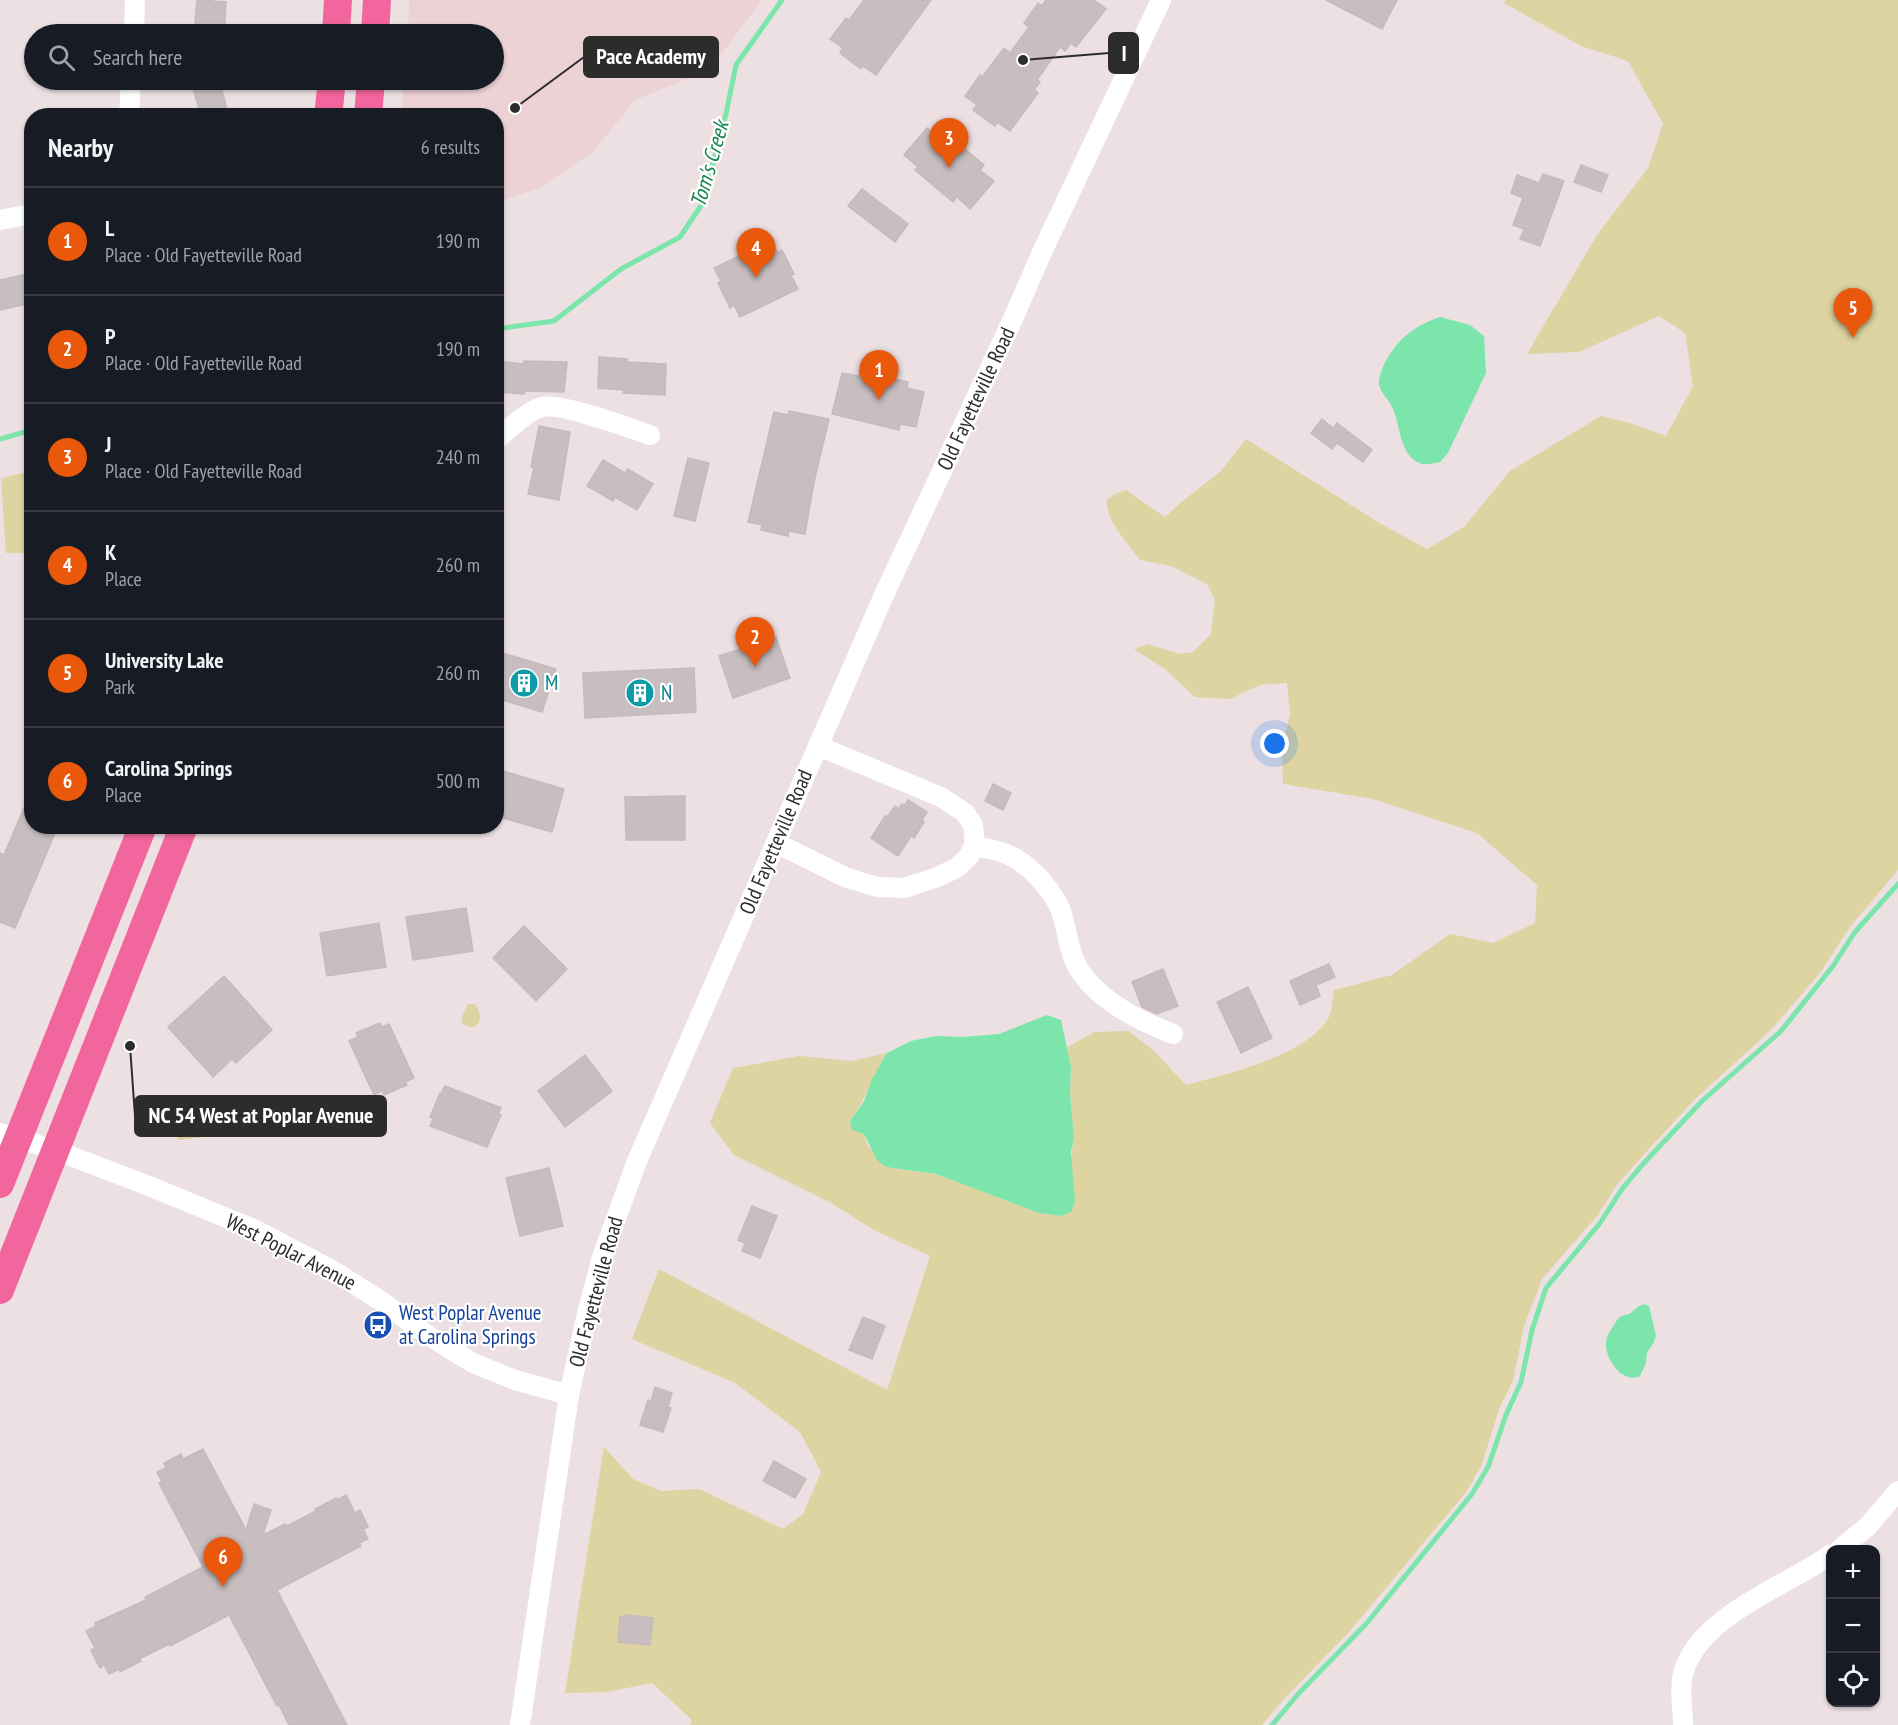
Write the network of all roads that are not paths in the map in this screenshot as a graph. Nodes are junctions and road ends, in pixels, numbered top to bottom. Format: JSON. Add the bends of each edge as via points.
{"nodes":[{"id":1,"x":135,"y":0,"type":"edge"},
{"id":2,"x":338,"y":0,"type":"edge"},
{"id":3,"x":377,"y":0,"type":"edge"},
{"id":4,"x":1161,"y":0,"type":"edge"},
{"id":5,"x":134,"y":24,"type":"edge"},
{"id":6,"x":337,"y":24,"type":"edge"},
{"id":7,"x":376,"y":24,"type":"edge"},
{"id":8,"x":130,"y":90,"type":"edge"},
{"id":9,"x":331,"y":90,"type":"edge"},
{"id":10,"x":370,"y":90,"type":"edge"},
{"id":11,"x":129,"y":108,"type":"edge"},
{"id":12,"x":329,"y":108,"type":"edge"},
{"id":13,"x":369,"y":108,"type":"edge"},
{"id":14,"x":24,"y":216,"type":"edge"},
{"id":15,"x":0,"y":220,"type":"edge"},
{"id":16,"x":504,"y":434,"type":"edge"},
{"id":17,"x":650,"y":435,"type":"dead end"},
{"id":18,"x":818,"y":746,"type":"junction"},
{"id":19,"x":140,"y":834,"type":"edge"},
{"id":20,"x":181,"y":834,"type":"edge"},
{"id":21,"x":776,"y":843,"type":"junction"},
{"id":22,"x":973,"y":847,"type":"junction"},
{"id":23,"x":1173,"y":1034,"type":"dead end"},
{"id":24,"x":9,"y":1135,"type":"edge"},
{"id":25,"x":56,"y":1150,"type":"junction"},
{"id":26,"x":0,"y":1184,"type":"edge"},
{"id":27,"x":0,"y":1290,"type":"edge"},
{"id":28,"x":569,"y":1395,"type":"junction"},
{"id":29,"x":1898,"y":1491,"type":"edge"},
{"id":30,"x":1845,"y":1545,"type":"edge"},
{"id":31,"x":1826,"y":1558,"type":"edge"},
{"id":32,"x":520,"y":1725,"type":"edge"},
{"id":33,"x":1683,"y":1725,"type":"edge"}],
"edges":[{"from":1,"to":5,"type":"street"},
{"from":2,"to":6,"type":"highway"},
{"from":3,"to":7,"type":"highway"},
{"from":4,"to":18,"type":"street","name":"Old Fayetteville Road","via":[[1042,250]]},
{"from":8,"to":11,"type":"street"},
{"from":9,"to":12,"type":"highway"},
{"from":10,"to":13,"type":"highway"},
{"from":14,"to":15,"type":"street"},
{"from":16,"to":17,"type":"street","via":[[544,406],[582,412]]},
{"from":18,"to":21,"type":"street","name":"Old Fayetteville Road"},
{"from":18,"to":22,"type":"street","via":[[941,797],[965,813],[973,825]]},
{"from":19,"to":24,"type":"highway"},
{"from":20,"to":25,"type":"highway"},
{"from":21,"to":22,"type":"street","via":[[845,877],[877,887],[904,888],[958,867]]},
{"from":21,"to":28,"type":"street","name":"Old Fayetteville Road","via":[[618,1210],[590,1302]]},
{"from":22,"to":23,"type":"street","via":[[1006,853],[1037,874],[1062,911],[1081,973],[1117,1006]]},
{"from":24,"to":25,"type":"street","name":"West Poplar Avenue"},
{"from":24,"to":26,"type":"highway"},
{"from":25,"to":27,"type":"highway"},
{"from":25,"to":28,"type":"street","name":"West Poplar Avenue","via":[[256,1230],[332,1269],[472,1363]]},
{"from":28,"to":32,"type":"street","name":"Old Fayetteville Road"},
{"from":29,"to":30,"type":"street","via":[[1868,1526]]},
{"from":31,"to":33,"type":"street","via":[[1745,1605],[1699,1644],[1682,1677]]}]}
